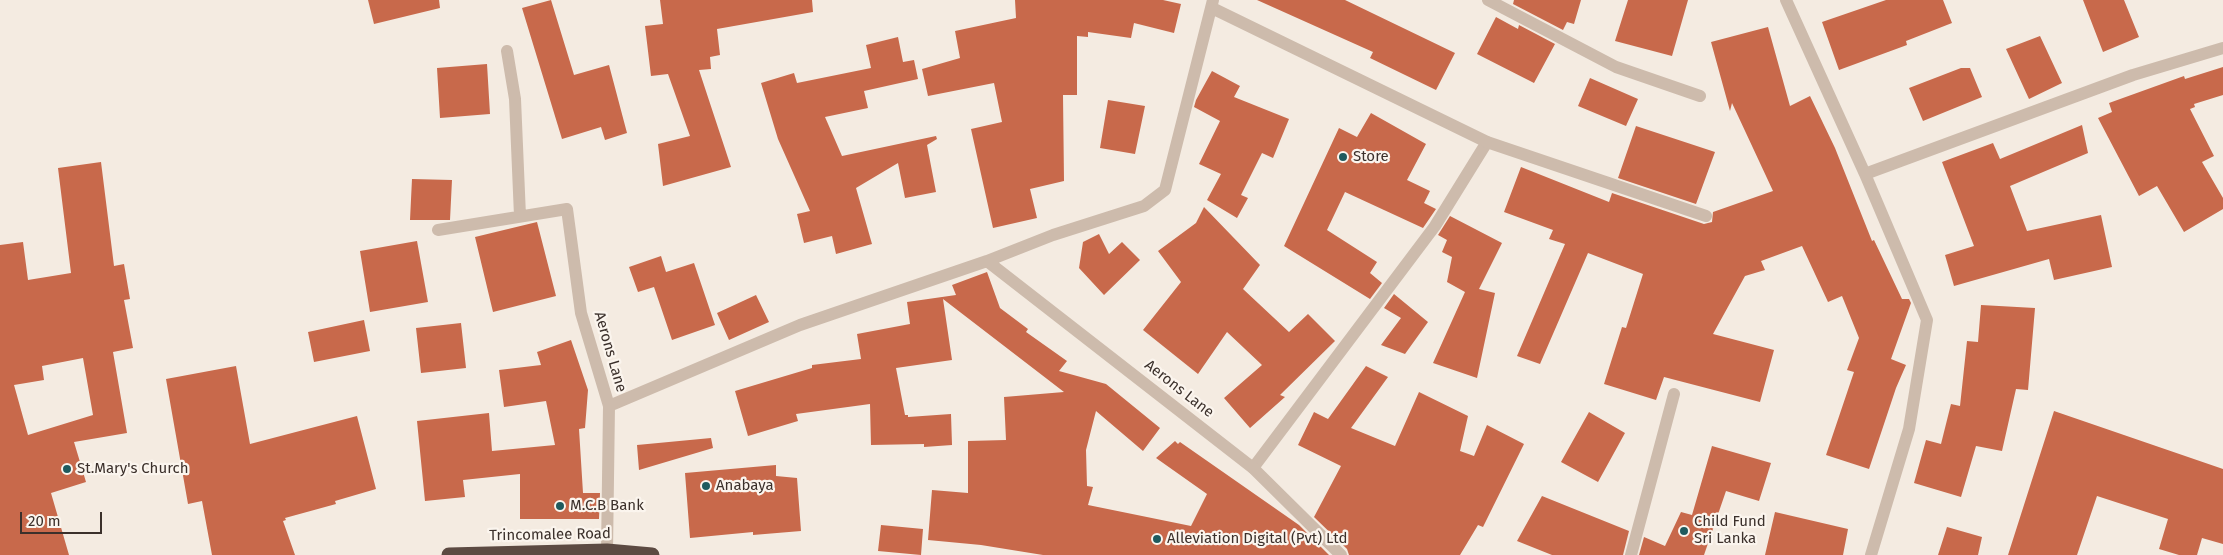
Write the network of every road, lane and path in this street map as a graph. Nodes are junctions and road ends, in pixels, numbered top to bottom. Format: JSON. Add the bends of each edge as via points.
{"nodes":[{"id":1,"x":1488,"y":0,"type":"edge"},
{"id":2,"x":1786,"y":0,"type":"edge"},
{"id":3,"x":1212,"y":4,"type":"edge"},
{"id":4,"x":2223,"y":48,"type":"edge"},
{"id":5,"x":507,"y":51,"type":"dead end"},
{"id":6,"x":1700,"y":96,"type":"dead end"},
{"id":7,"x":1488,"y":142,"type":"junction"},
{"id":8,"x":1866,"y":174,"type":"junction"},
{"id":9,"x":520,"y":216,"type":"junction"},
{"id":10,"x":1706,"y":216,"type":"dead end"},
{"id":11,"x":438,"y":230,"type":"dead end"},
{"id":12,"x":987,"y":261,"type":"junction"},
{"id":13,"x":1674,"y":394,"type":"dead end"},
{"id":14,"x":609,"y":406,"type":"junction"},
{"id":15,"x":1253,"y":468,"type":"junction"},
{"id":16,"x":607,"y":551,"type":"junction"},
{"id":17,"x":449,"y":555,"type":"edge"},
{"id":18,"x":652,"y":555,"type":"edge"},
{"id":19,"x":1341,"y":555,"type":"edge"},
{"id":20,"x":1631,"y":555,"type":"edge"},
{"id":21,"x":1871,"y":555,"type":"edge"}],
"edges":[{"from":1,"to":6,"type":"street","via":[[1616,67]]},
{"from":2,"to":8,"type":"street"},
{"from":3,"to":7,"type":"street"},
{"from":3,"to":12,"type":"street","via":[[1166,190],[1144,206],[1053,235]]},
{"from":4,"to":8,"type":"street","via":[[2134,75]]},
{"from":5,"to":9,"type":"street","via":[[515,99]]},
{"from":7,"to":10,"type":"street"},
{"from":7,"to":15,"type":"street","via":[[1435,226]]},
{"from":8,"to":21,"type":"street","via":[[1927,320],[1908,429]]},
{"from":9,"to":11,"type":"street","name":"Aerons Lane"},
{"from":9,"to":14,"type":"street","name":"Aerons Lane","via":[[567,209],[581,313]]},
{"from":12,"to":14,"type":"street","via":[[800,325]]},
{"from":12,"to":15,"type":"street","name":"Aerons Lane"},
{"from":13,"to":20,"type":"street"},
{"from":14,"to":16,"type":"street","name":"Aerons Lane"},
{"from":15,"to":19,"type":"street","name":"Aerons Lane"},
{"from":16,"to":17,"type":"highway","name":"Trincomalee Road"},
{"from":16,"to":18,"type":"highway","name":"Trincomalee Road"}]}
